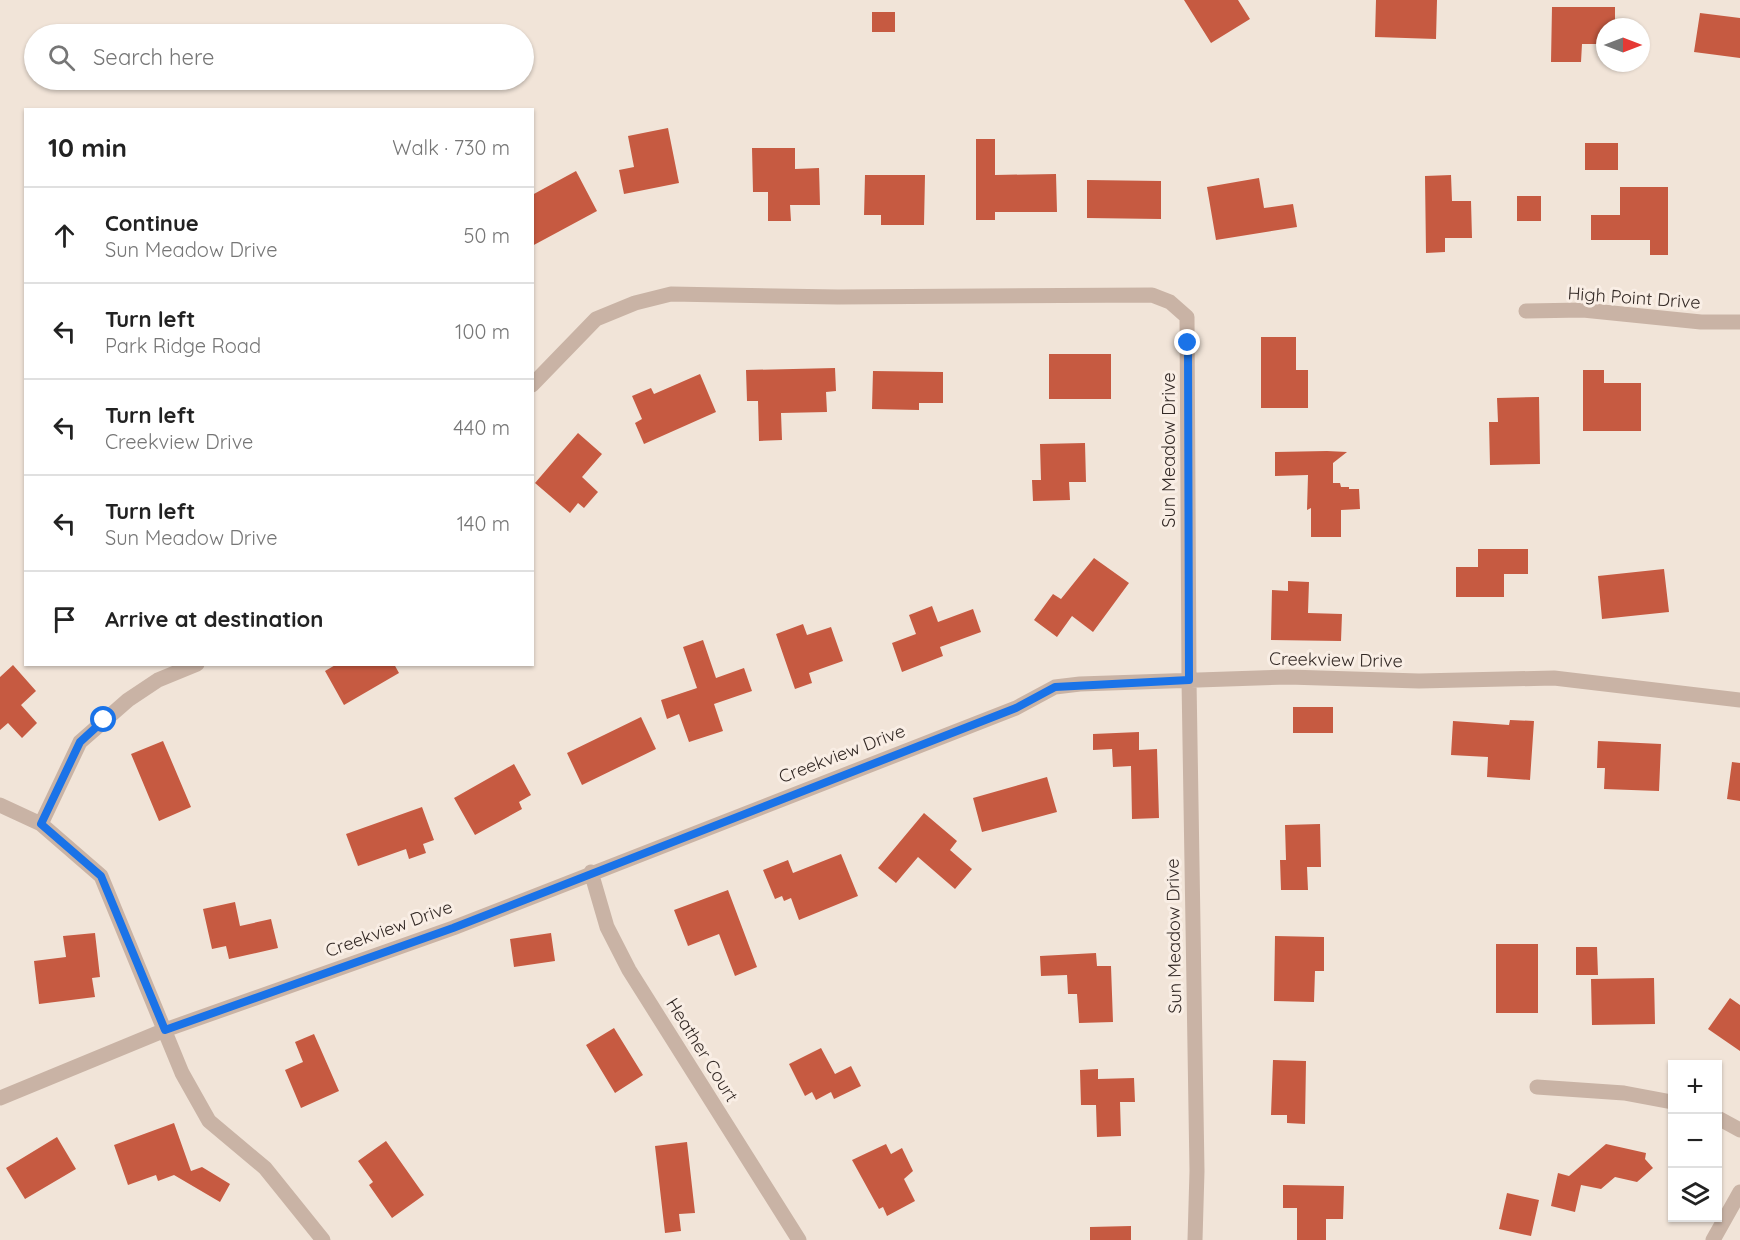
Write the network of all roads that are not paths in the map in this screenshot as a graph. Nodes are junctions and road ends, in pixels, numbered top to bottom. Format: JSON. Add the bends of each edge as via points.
{"nodes":[{"id":1,"x":1526,"y":311,"type":"dead end"},
{"id":2,"x":1740,"y":322,"type":"edge"},
{"id":3,"x":534,"y":383,"type":"edge"},
{"id":4,"x":192,"y":666,"type":"edge"},
{"id":5,"x":1189,"y":680,"type":"junction"},
{"id":6,"x":1740,"y":700,"type":"edge"},
{"id":7,"x":0,"y":805,"type":"edge"},
{"id":8,"x":41,"y":824,"type":"junction"},
{"id":9,"x":591,"y":872,"type":"junction"},
{"id":10,"x":165,"y":1030,"type":"junction"},
{"id":11,"x":1537,"y":1087,"type":"dead end"},
{"id":12,"x":0,"y":1098,"type":"edge"},
{"id":13,"x":1668,"y":1101,"type":"edge"},
{"id":14,"x":1722,"y":1120,"type":"edge"},
{"id":15,"x":1740,"y":1130,"type":"edge"},
{"id":16,"x":1740,"y":1191,"type":"edge"},
{"id":17,"x":323,"y":1240,"type":"edge"},
{"id":18,"x":799,"y":1240,"type":"edge"},
{"id":19,"x":1195,"y":1240,"type":"edge"},
{"id":20,"x":1713,"y":1240,"type":"edge"}],
"edges":[{"from":1,"to":2,"type":"street","name":"High Point Drive","via":[[1583,310]]},
{"from":3,"to":5,"type":"street","name":"Sun Meadow Drive","via":[[596,319],[671,294],[1152,295],[1170,302],[1187,316]]},
{"from":4,"to":8,"type":"street","via":[[158,680],[128,700],[80,742]]},
{"from":5,"to":6,"type":"street","name":"Creekview Drive","via":[[1554,678]]},
{"from":5,"to":9,"type":"street","name":"Creekview Drive","via":[[1055,687],[1016,708]]},
{"from":5,"to":19,"type":"street","name":"Sun Meadow Drive"},
{"from":7,"to":8,"type":"street"},
{"from":8,"to":10,"type":"street","via":[[101,876]]},
{"from":9,"to":10,"type":"street","name":"Creekview Drive","via":[[442,932]]},
{"from":9,"to":18,"type":"street","name":"Heather Court","via":[[607,927],[628,970]]},
{"from":10,"to":12,"type":"street","name":"Creekview Drive"},
{"from":10,"to":17,"type":"street","via":[[182,1073],[208,1120],[265,1168]]},
{"from":11,"to":13,"type":"street","via":[[1624,1092]]},
{"from":14,"to":15,"type":"street"},
{"from":16,"to":20,"type":"street"}]}
